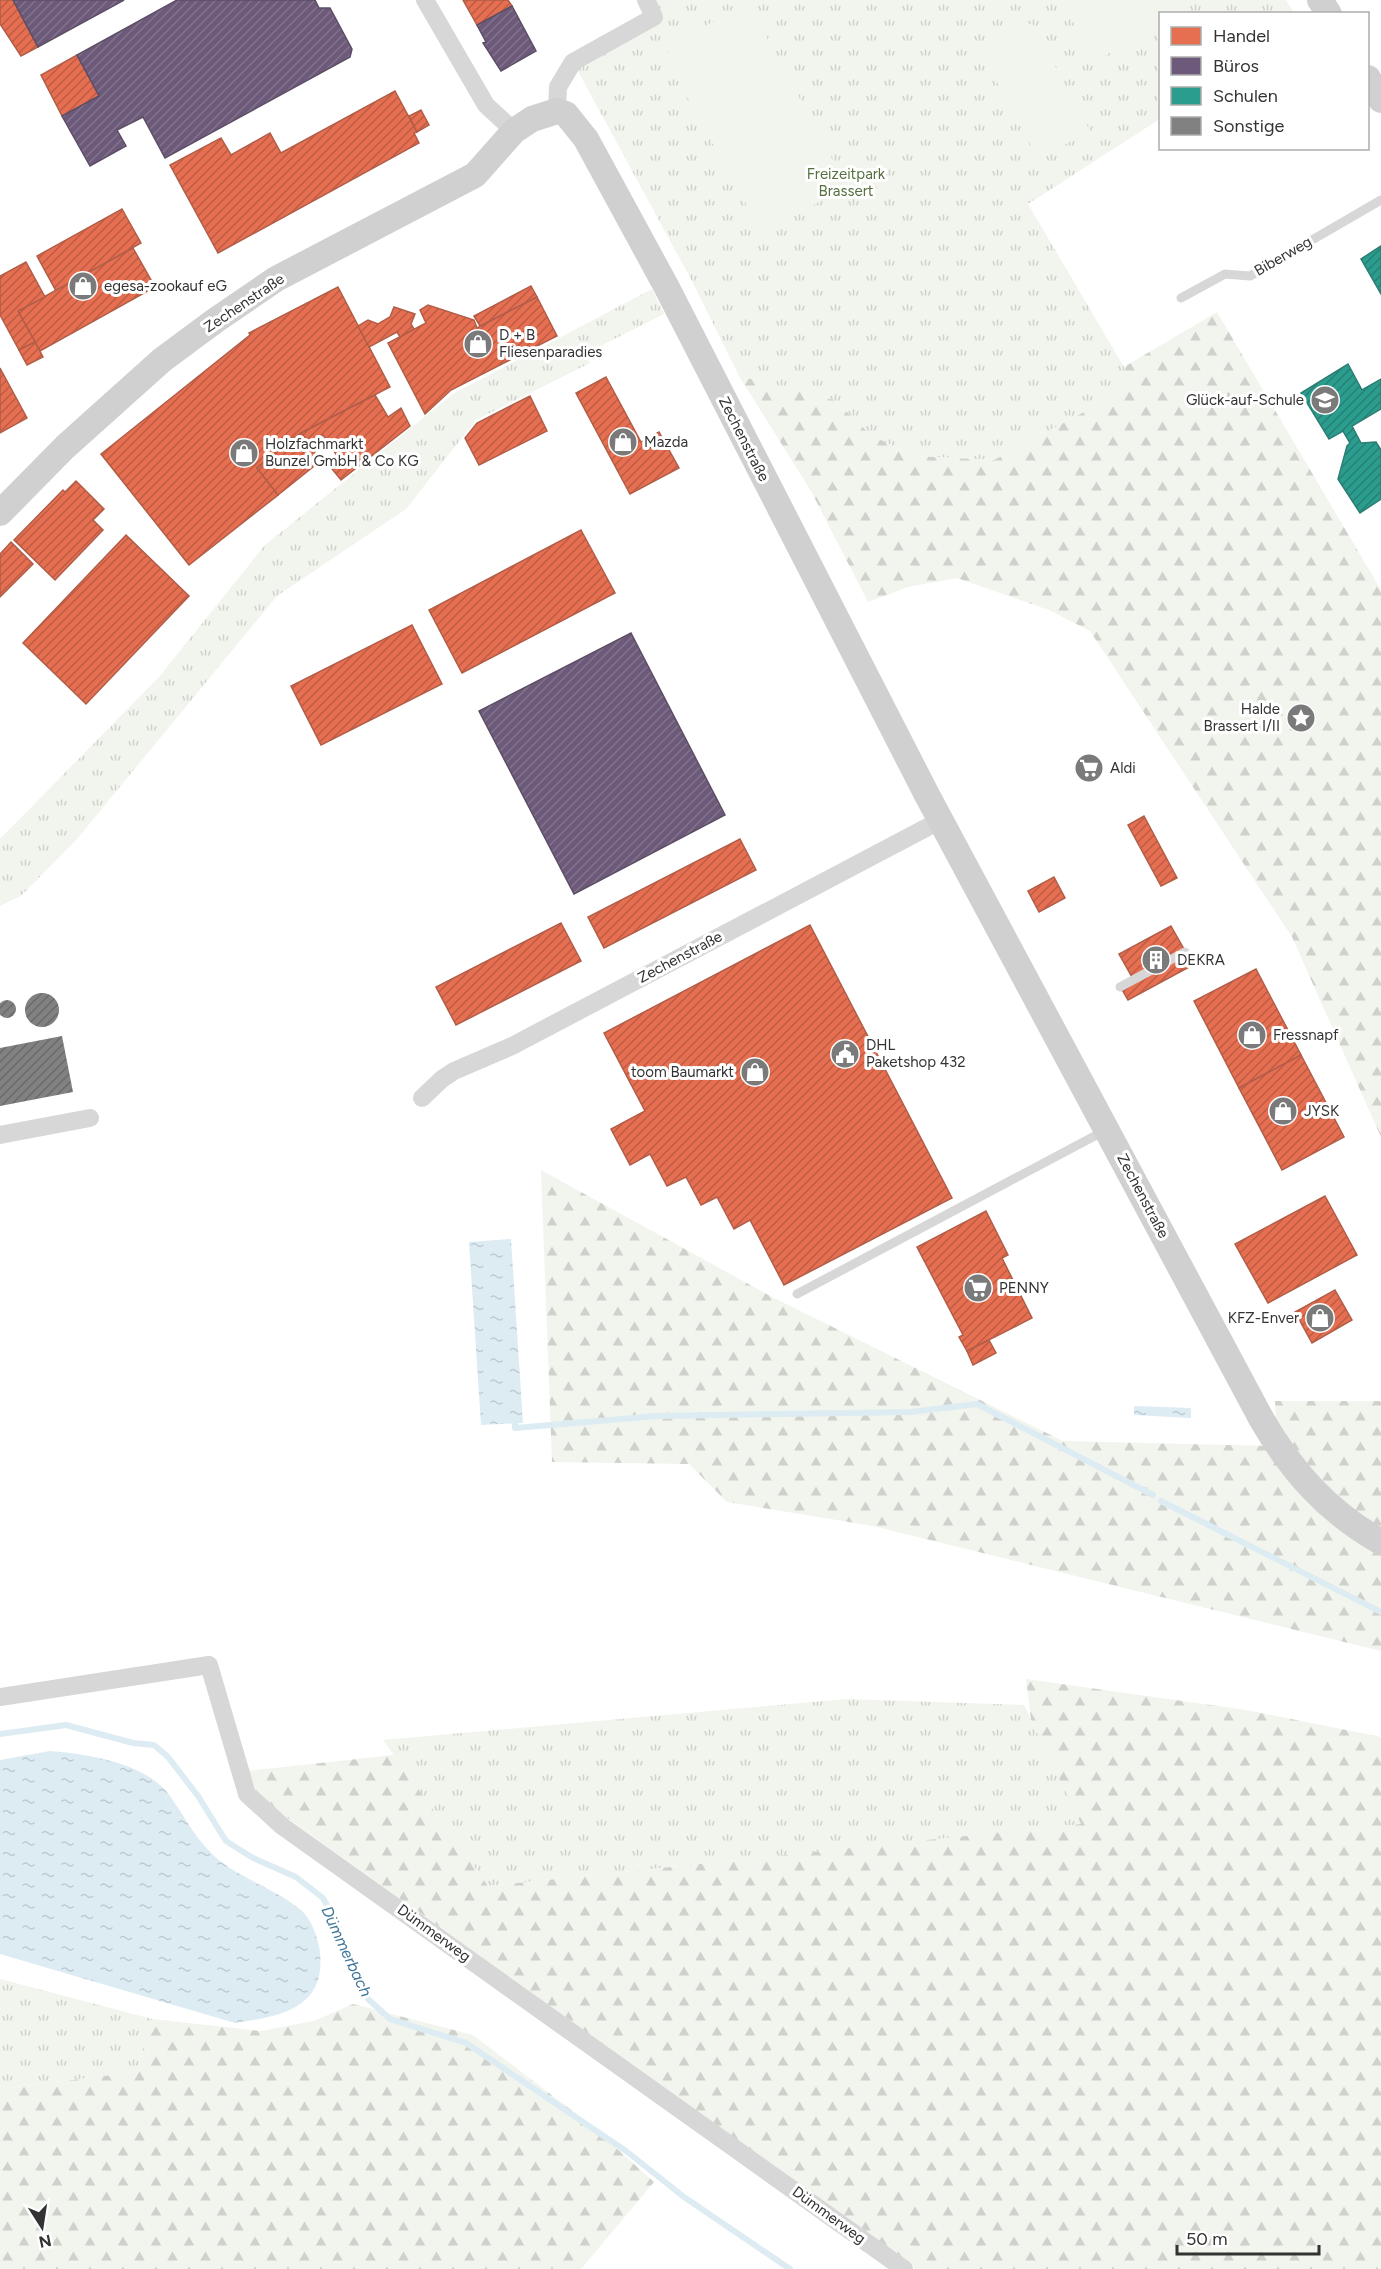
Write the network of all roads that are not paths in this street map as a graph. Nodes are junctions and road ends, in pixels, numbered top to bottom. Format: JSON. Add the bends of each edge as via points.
{"nodes":[{"id":1,"x":646,"y":0,"type":"edge"},
{"id":2,"x":425,"y":1,"type":"edge"},
{"id":3,"x":1369,"y":80,"type":"edge"},
{"id":4,"x":1381,"y":100,"type":"edge"},
{"id":5,"x":557,"y":111,"type":"junction"},
{"id":6,"x":514,"y":132,"type":"junction"},
{"id":7,"x":1381,"y":200,"type":"edge"},
{"id":8,"x":1181,"y":298,"type":"dead end"},
{"id":9,"x":0,"y":513,"type":"edge"},
{"id":10,"x":941,"y":820,"type":"junction"},
{"id":11,"x":1185,"y":952,"type":"dead end"},
{"id":12,"x":1120,"y":987,"type":"dead end"},
{"id":13,"x":422,"y":1098,"type":"dead end"},
{"id":14,"x":90,"y":1118,"type":"dead end"},
{"id":15,"x":1108,"y":1129,"type":"junction"},
{"id":16,"x":0,"y":1135,"type":"edge"},
{"id":17,"x":797,"y":1294,"type":"dead end"},
{"id":18,"x":1381,"y":1542,"type":"edge"},
{"id":19,"x":0,"y":1697,"type":"edge"},
{"id":20,"x":904,"y":2269,"type":"edge"}],
"edges":[{"from":1,"to":5,"type":"street","via":[[654,18],[573,62],[558,87]]},
{"from":2,"to":6,"type":"street","via":[[486,105]]},
{"from":3,"to":4,"type":"street"},
{"from":5,"to":6,"type":"street","name":"Zechenstraße","via":[[539,116]]},
{"from":5,"to":10,"type":"street","name":"Zechenstraße","via":[[579,127],[603,170]]},
{"from":6,"to":9,"type":"street","name":"Zechenstraße","via":[[475,175],[276,279],[162,360],[65,447]]},
{"from":7,"to":8,"type":"lane","name":"Biberweg","via":[[1250,276],[1224,274]]},
{"from":10,"to":13,"type":"street","name":"Zechenstraße","via":[[512,1046],[454,1071]]},
{"from":10,"to":15,"type":"street","name":"Zechenstraße"},
{"from":11,"to":12,"type":"lane"},
{"from":14,"to":16,"type":"street"},
{"from":15,"to":17,"type":"lane"},
{"from":15,"to":18,"type":"street","name":"Zechenstraße","via":[[1277,1446],[1320,1499],[1350,1524]]},
{"from":19,"to":20,"type":"street","name":"Dümmerweg","via":[[208,1665],[247,1794],[282,1826]]}]}
